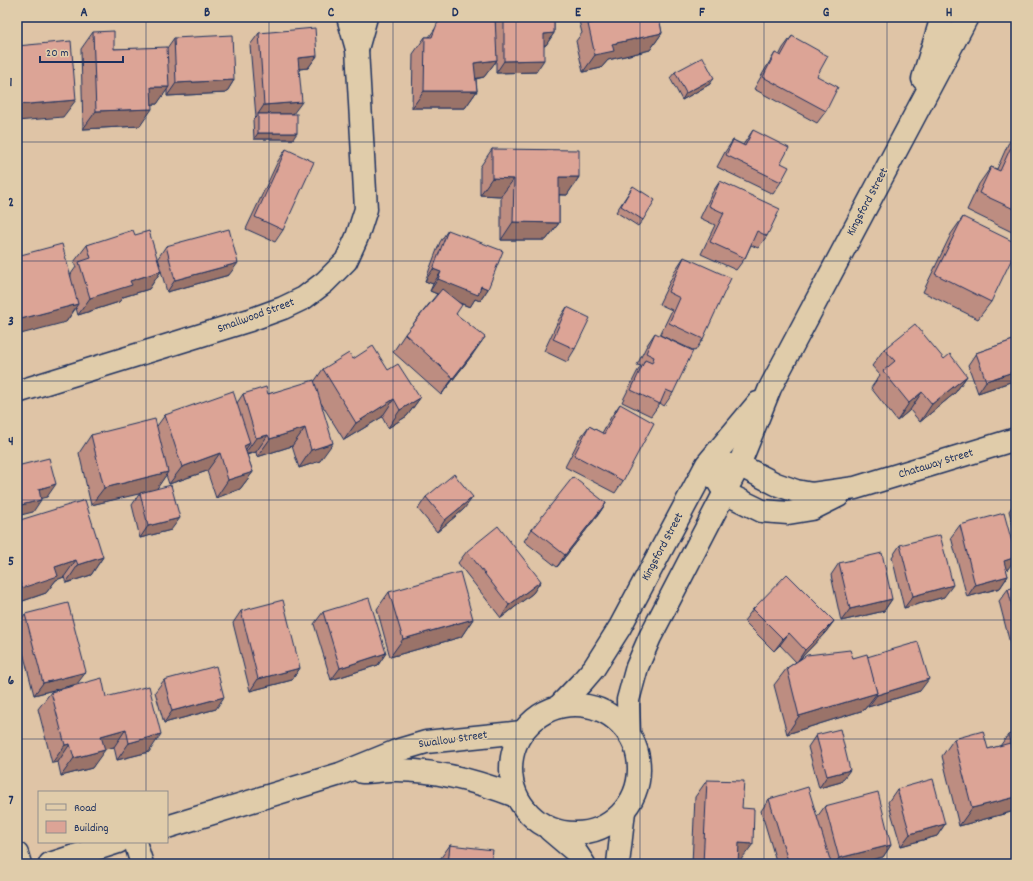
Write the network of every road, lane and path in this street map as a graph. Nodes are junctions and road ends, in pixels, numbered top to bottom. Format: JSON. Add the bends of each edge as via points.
{"nodes":[{"id":1,"x":348,"y":17,"type":"edge"},
{"id":2,"x":366,"y":17,"type":"edge"},
{"id":3,"x":942,"y":17,"type":"edge"},
{"id":4,"x":967,"y":17,"type":"edge"},
{"id":5,"x":357,"y":49,"type":"junction"},
{"id":6,"x":909,"y":126,"type":"junction"},
{"id":7,"x":770,"y":388,"type":"junction"},
{"id":8,"x":17,"y":392,"type":"edge"},
{"id":9,"x":1016,"y":439,"type":"edge"},
{"id":10,"x":707,"y":464,"type":"junction"},
{"id":11,"x":739,"y":465,"type":"junction"},
{"id":12,"x":855,"y":488,"type":"junction"},
{"id":13,"x":725,"y":493,"type":"junction"},
{"id":14,"x":558,"y":707,"type":"junction"},
{"id":15,"x":522,"y":732,"type":"junction"},
{"id":16,"x":629,"y":734,"type":"junction"},
{"id":17,"x":340,"y":774,"type":"junction"},
{"id":18,"x":516,"y":796,"type":"junction"},
{"id":19,"x":624,"y":811,"type":"junction"},
{"id":20,"x":168,"y":827,"type":"edge"},
{"id":21,"x":546,"y":827,"type":"junction"},
{"id":22,"x":115,"y":843,"type":"edge"},
{"id":23,"x":135,"y":843,"type":"edge"},
{"id":24,"x":17,"y":854,"type":"edge"},
{"id":25,"x":20,"y":864,"type":"edge"},
{"id":26,"x":50,"y":864,"type":"edge"},
{"id":27,"x":142,"y":864,"type":"edge"},
{"id":28,"x":584,"y":864,"type":"edge"},
{"id":29,"x":618,"y":864,"type":"edge"}],
"edges":[{"from":1,"to":5,"type":"street","name":"Smallwood Street"},
{"from":2,"to":5,"type":"street","name":"Smallwood Street"},
{"from":3,"to":6,"type":"street"},
{"from":4,"to":6,"type":"street","name":"Kingsford Street"},
{"from":5,"to":8,"type":"street","name":"Smallwood Street","via":[[366,209],[346,261],[304,298],[282,308]]},
{"from":6,"to":7,"type":"street","name":"Kingsford Street"},
{"from":7,"to":10,"type":"street","name":"Kingsford Street"},
{"from":7,"to":11,"type":"street","name":"Kingsford Street"},
{"from":9,"to":12,"type":"street","name":"Chataway Street"},
{"from":10,"to":11,"type":"street","name":"Chataway Street"},
{"from":10,"to":13,"type":"street"},
{"from":10,"to":14,"type":"street","name":"Kingsford Street","via":[[616,635],[590,672]]},
{"from":11,"to":12,"type":"street","name":"Chataway Street","via":[[796,491],[812,494]]},
{"from":11,"to":13,"type":"street","name":"Kingsford Street"},
{"from":12,"to":13,"type":"street","name":"Chataway Street","via":[[812,509],[788,513],[762,511]]},
{"from":13,"to":16,"type":"street","name":"Kingsford Street","via":[[637,667],[628,700]]},
{"from":14,"to":15,"type":"street","via":[[537,716]]},
{"from":14,"to":16,"type":"street","via":[[578,704],[598,708],[615,719]]},
{"from":15,"to":17,"type":"street","name":"Swallow Street","via":[[426,742]]},
{"from":15,"to":18,"type":"street","via":[[512,752],[510,775]]},
{"from":16,"to":19,"type":"street","via":[[637,753],[639,773],[634,793]]},
{"from":17,"to":18,"type":"street","name":"Swallow Street","via":[[393,770],[452,776],[486,784]]},
{"from":17,"to":20,"type":"street","name":"Swallow Street"},
{"from":18,"to":21,"type":"street","via":[[528,814]]},
{"from":19,"to":21,"type":"street","via":[[609,824],[590,832],[568,834]]},
{"from":19,"to":29,"type":"street"},
{"from":21,"to":28,"type":"street","via":[[576,852]]},
{"from":22,"to":26,"type":"street"},
{"from":23,"to":27,"type":"street"},
{"from":24,"to":25,"type":"street"}]}
